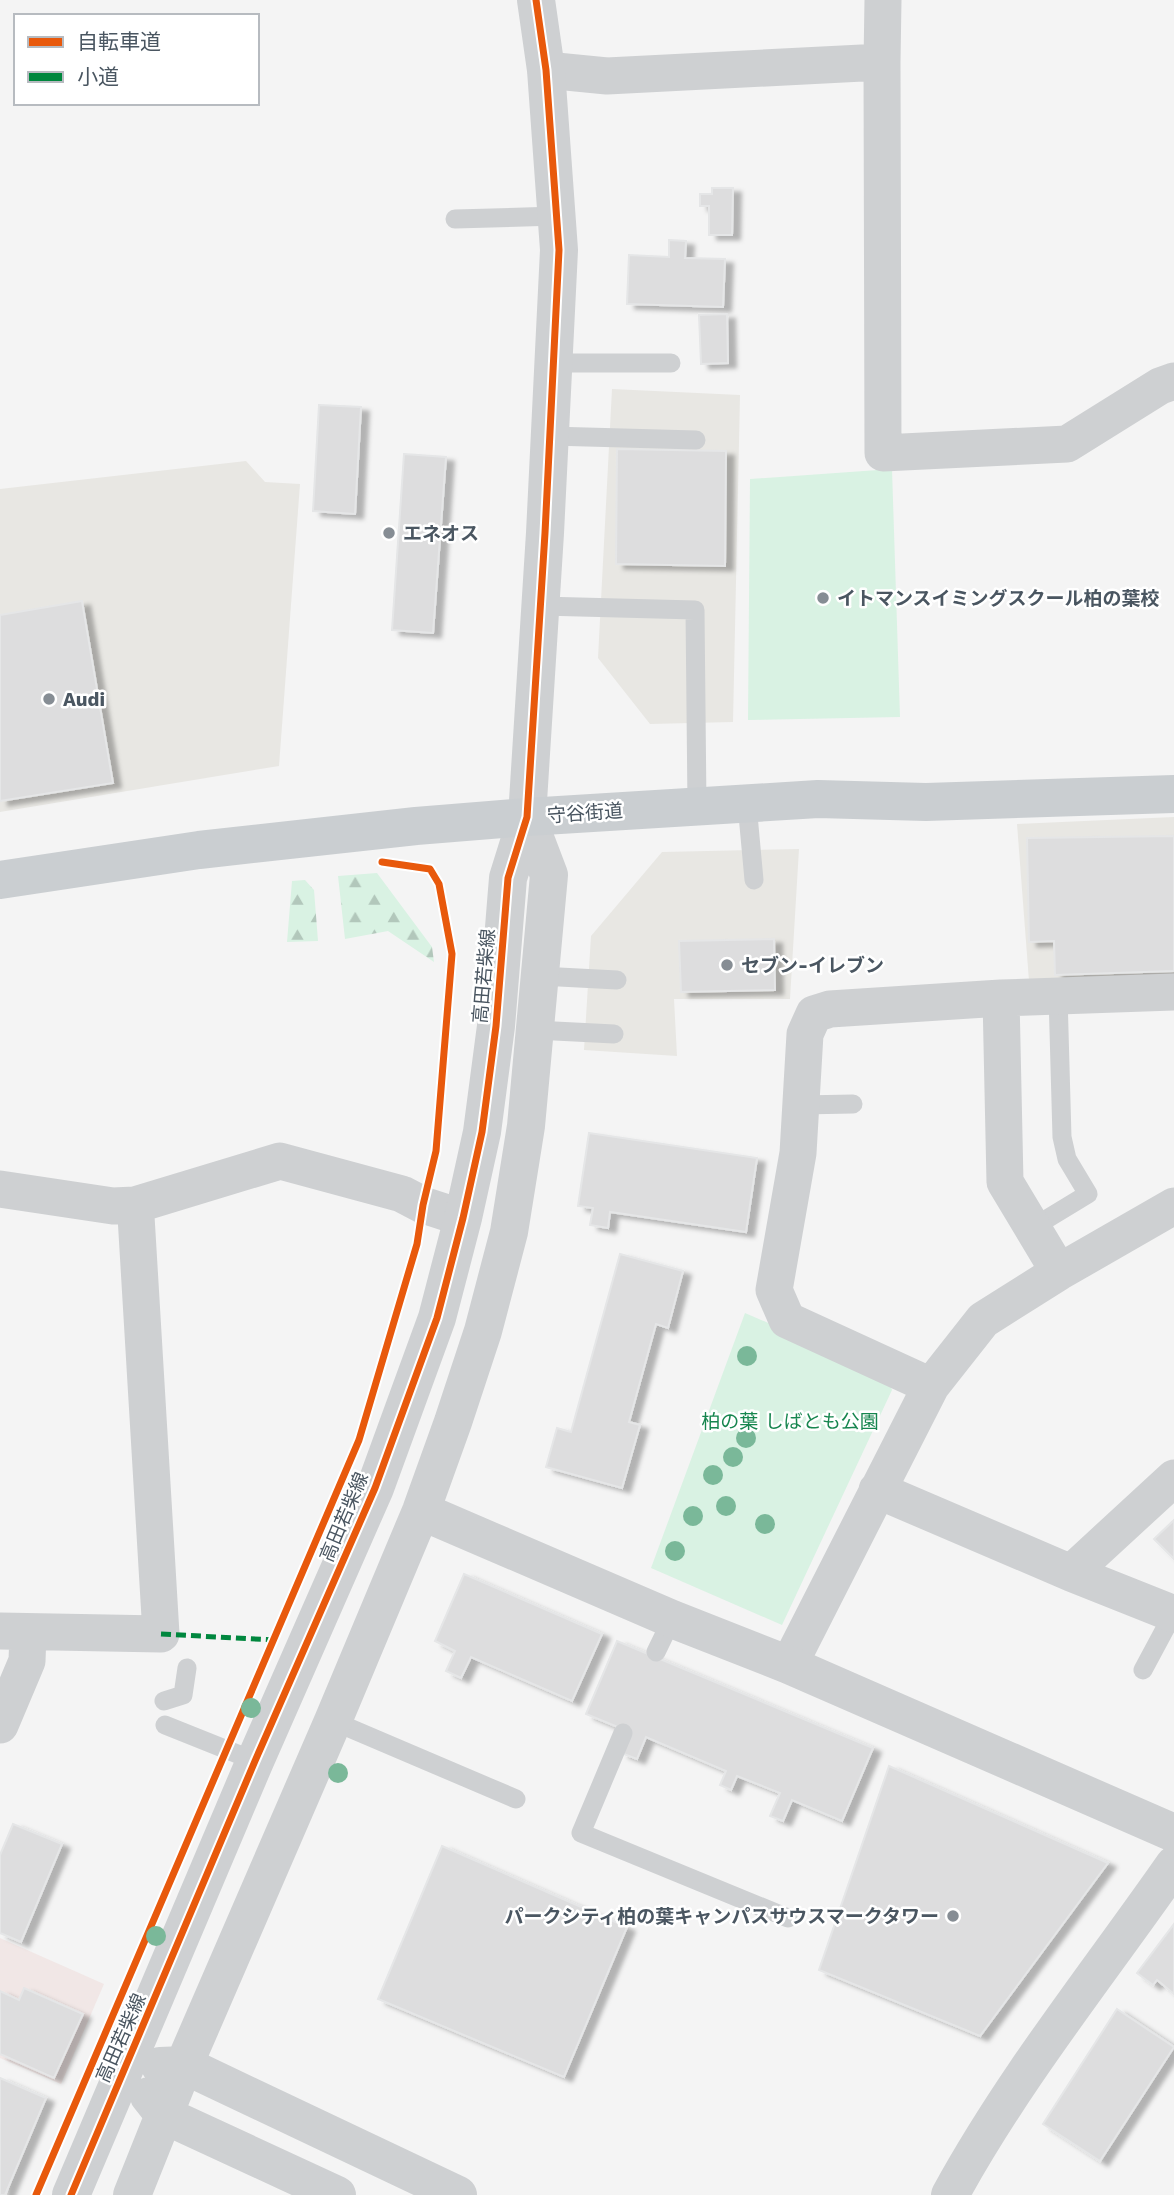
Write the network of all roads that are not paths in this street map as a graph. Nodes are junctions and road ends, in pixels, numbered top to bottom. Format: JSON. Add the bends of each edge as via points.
{"nodes":[{"id":1,"x":536,"y":0,"type":"edge"},
{"id":2,"x":883,"y":0,"type":"edge"},
{"id":3,"x":883,"y":62,"type":"junction"},
{"id":4,"x":546,"y":70,"type":"junction"},
{"id":5,"x":557,"y":216,"type":"junction"},
{"id":6,"x":455,"y":219,"type":"dead end"},
{"id":7,"x":554,"y":363,"type":"junction"},
{"id":8,"x":671,"y":363,"type":"dead end"},
{"id":9,"x":1174,"y":381,"type":"edge"},
{"id":10,"x":550,"y":436,"type":"junction"},
{"id":11,"x":696,"y":440,"type":"dead end"},
{"id":12,"x":541,"y":606,"type":"junction"},
{"id":13,"x":1174,"y":794,"type":"edge"},
{"id":14,"x":747,"y":804,"type":"junction"},
{"id":15,"x":697,"y":807,"type":"junction"},
{"id":16,"x":527,"y":817,"type":"junction"},
{"id":17,"x":0,"y":880,"type":"edge"},
{"id":18,"x":754,"y":880,"type":"dead end"},
{"id":19,"x":540,"y":976,"type":"junction"},
{"id":20,"x":617,"y":980,"type":"dead end"},
{"id":21,"x":1174,"y":992,"type":"edge"},
{"id":22,"x":1058,"y":995,"type":"junction"},
{"id":23,"x":1001,"y":998,"type":"junction"},
{"id":24,"x":535,"y":1030,"type":"junction"},
{"id":25,"x":614,"y":1034,"type":"dead end"},
{"id":26,"x":853,"y":1104,"type":"dead end"},
{"id":27,"x":801,"y":1105,"type":"junction"},
{"id":28,"x":0,"y":1189,"type":"edge"},
{"id":29,"x":1174,"y":1206,"type":"edge"},
{"id":30,"x":136,"y":1216,"type":"dead end"},
{"id":31,"x":463,"y":1219,"type":"junction"},
{"id":32,"x":1032,"y":1228,"type":"junction"},
{"id":33,"x":1059,"y":1272,"type":"junction"},
{"id":34,"x":931,"y":1386,"type":"junction"},
{"id":35,"x":1174,"y":1478,"type":"edge"},
{"id":36,"x":877,"y":1490,"type":"junction"},
{"id":37,"x":421,"y":1511,"type":"junction"},
{"id":38,"x":1071,"y":1573,"type":"junction"},
{"id":39,"x":1174,"y":1614,"type":"edge"},
{"id":40,"x":14,"y":1632,"type":"edge"},
{"id":41,"x":789,"y":1665,"type":"junction"},
{"id":42,"x":187,"y":1668,"type":"dead end"},
{"id":43,"x":1143,"y":1670,"type":"dead end"},
{"id":44,"x":164,"y":1701,"type":"dead end"},
{"id":45,"x":333,"y":1721,"type":"junction"},
{"id":46,"x":0,"y":1725,"type":"edge"},
{"id":47,"x":165,"y":1725,"type":"dead end"},
{"id":48,"x":622,"y":1732,"type":"dead end"},
{"id":49,"x":256,"y":1761,"type":"junction"},
{"id":50,"x":516,"y":1799,"type":"dead end"},
{"id":51,"x":1174,"y":1833,"type":"edge"},
{"id":52,"x":1174,"y":1865,"type":"edge"},
{"id":53,"x":788,"y":1917,"type":"dead end"},
{"id":54,"x":184,"y":2065,"type":"junction"},
{"id":55,"x":125,"y":2067,"type":"junction"},
{"id":56,"x":164,"y":2115,"type":"junction"},
{"id":57,"x":71,"y":2195,"type":"edge"},
{"id":58,"x":132,"y":2195,"type":"edge"},
{"id":59,"x":337,"y":2195,"type":"edge"},
{"id":60,"x":458,"y":2195,"type":"edge"},
{"id":61,"x":950,"y":2195,"type":"edge"}],
"edges":[{"from":1,"to":4,"type":"street"},
{"from":2,"to":3,"type":"street"},
{"from":3,"to":4,"type":"street","via":[[607,76]]},
{"from":3,"to":9,"type":"street","via":[[883,453],[1067,444]]},
{"from":4,"to":5,"type":"street"},
{"from":5,"to":6,"type":"lane"},
{"from":5,"to":7,"type":"street"},
{"from":7,"to":8,"type":"lane"},
{"from":7,"to":10,"type":"street"},
{"from":10,"to":11,"type":"lane"},
{"from":10,"to":12,"type":"street"},
{"from":12,"to":15,"type":"lane","via":[[695,610]]},
{"from":12,"to":16,"type":"street"},
{"from":13,"to":14,"type":"main road","name":"守谷街道"},
{"from":14,"to":15,"type":"main road","name":"守谷街道"},
{"from":14,"to":18,"type":"lane"},
{"from":15,"to":16,"type":"main road","name":"守谷街道"},
{"from":16,"to":17,"type":"main road","name":"守谷街道","via":[[199,850]]},
{"from":16,"to":19,"type":"street","via":[[549,875]]},
{"from":16,"to":31,"type":"street","name":"高田若柴線","via":[[508,878],[496,1026],[482,1132]]},
{"from":19,"to":20,"type":"lane"},
{"from":19,"to":24,"type":"street"},
{"from":21,"to":22,"type":"street"},
{"from":22,"to":23,"type":"street"},
{"from":22,"to":32,"type":"lane","via":[[1062,1137],[1067,1159],[1088,1194]]},
{"from":23,"to":27,"type":"street","via":[[831,1009],[814,1014],[805,1034]]},
{"from":23,"to":32,"type":"street","via":[[1004,1182]]},
{"from":24,"to":25,"type":"lane"},
{"from":24,"to":37,"type":"street","via":[[509,1232],[483,1331]]},
{"from":26,"to":27,"type":"lane"},
{"from":27,"to":34,"type":"street","via":[[798,1153],[774,1290],[787,1320]]},
{"from":28,"to":31,"type":"street","via":[[135,1206],[280,1161],[402,1194]]},
{"from":29,"to":33,"type":"street"},
{"from":30,"to":40,"type":"street","via":[[161,1634]]},
{"from":31,"to":49,"type":"street","name":"高田若柴線","via":[[438,1318],[375,1488]]},
{"from":32,"to":33,"type":"street"},
{"from":33,"to":34,"type":"street","via":[[983,1320]]},
{"from":34,"to":36,"type":"street"},
{"from":35,"to":38,"type":"street"},
{"from":36,"to":38,"type":"street"},
{"from":36,"to":41,"type":"street"},
{"from":37,"to":41,"type":"street","via":[[664,1635]]},
{"from":37,"to":45,"type":"street"},
{"from":38,"to":39,"type":"street"},
{"from":39,"to":43,"type":"lane"},
{"from":40,"to":46,"type":"street","via":[[27,1661]]},
{"from":41,"to":51,"type":"street"},
{"from":42,"to":44,"type":"lane","via":[[183,1695]]},
{"from":45,"to":50,"type":"lane"},
{"from":45,"to":54,"type":"street"},
{"from":47,"to":49,"type":"lane"},
{"from":48,"to":53,"type":"lane","via":[[581,1833]]},
{"from":49,"to":55,"type":"street","name":"高田若柴線"},
{"from":52,"to":61,"type":"street","via":[[1075,2001],[974,2150]]},
{"from":54,"to":55,"type":"street"},
{"from":54,"to":56,"type":"street"},
{"from":54,"to":60,"type":"street"},
{"from":55,"to":56,"type":"street"},
{"from":55,"to":57,"type":"street","name":"高田若柴線"},
{"from":56,"to":58,"type":"street"},
{"from":56,"to":59,"type":"street"}]}
